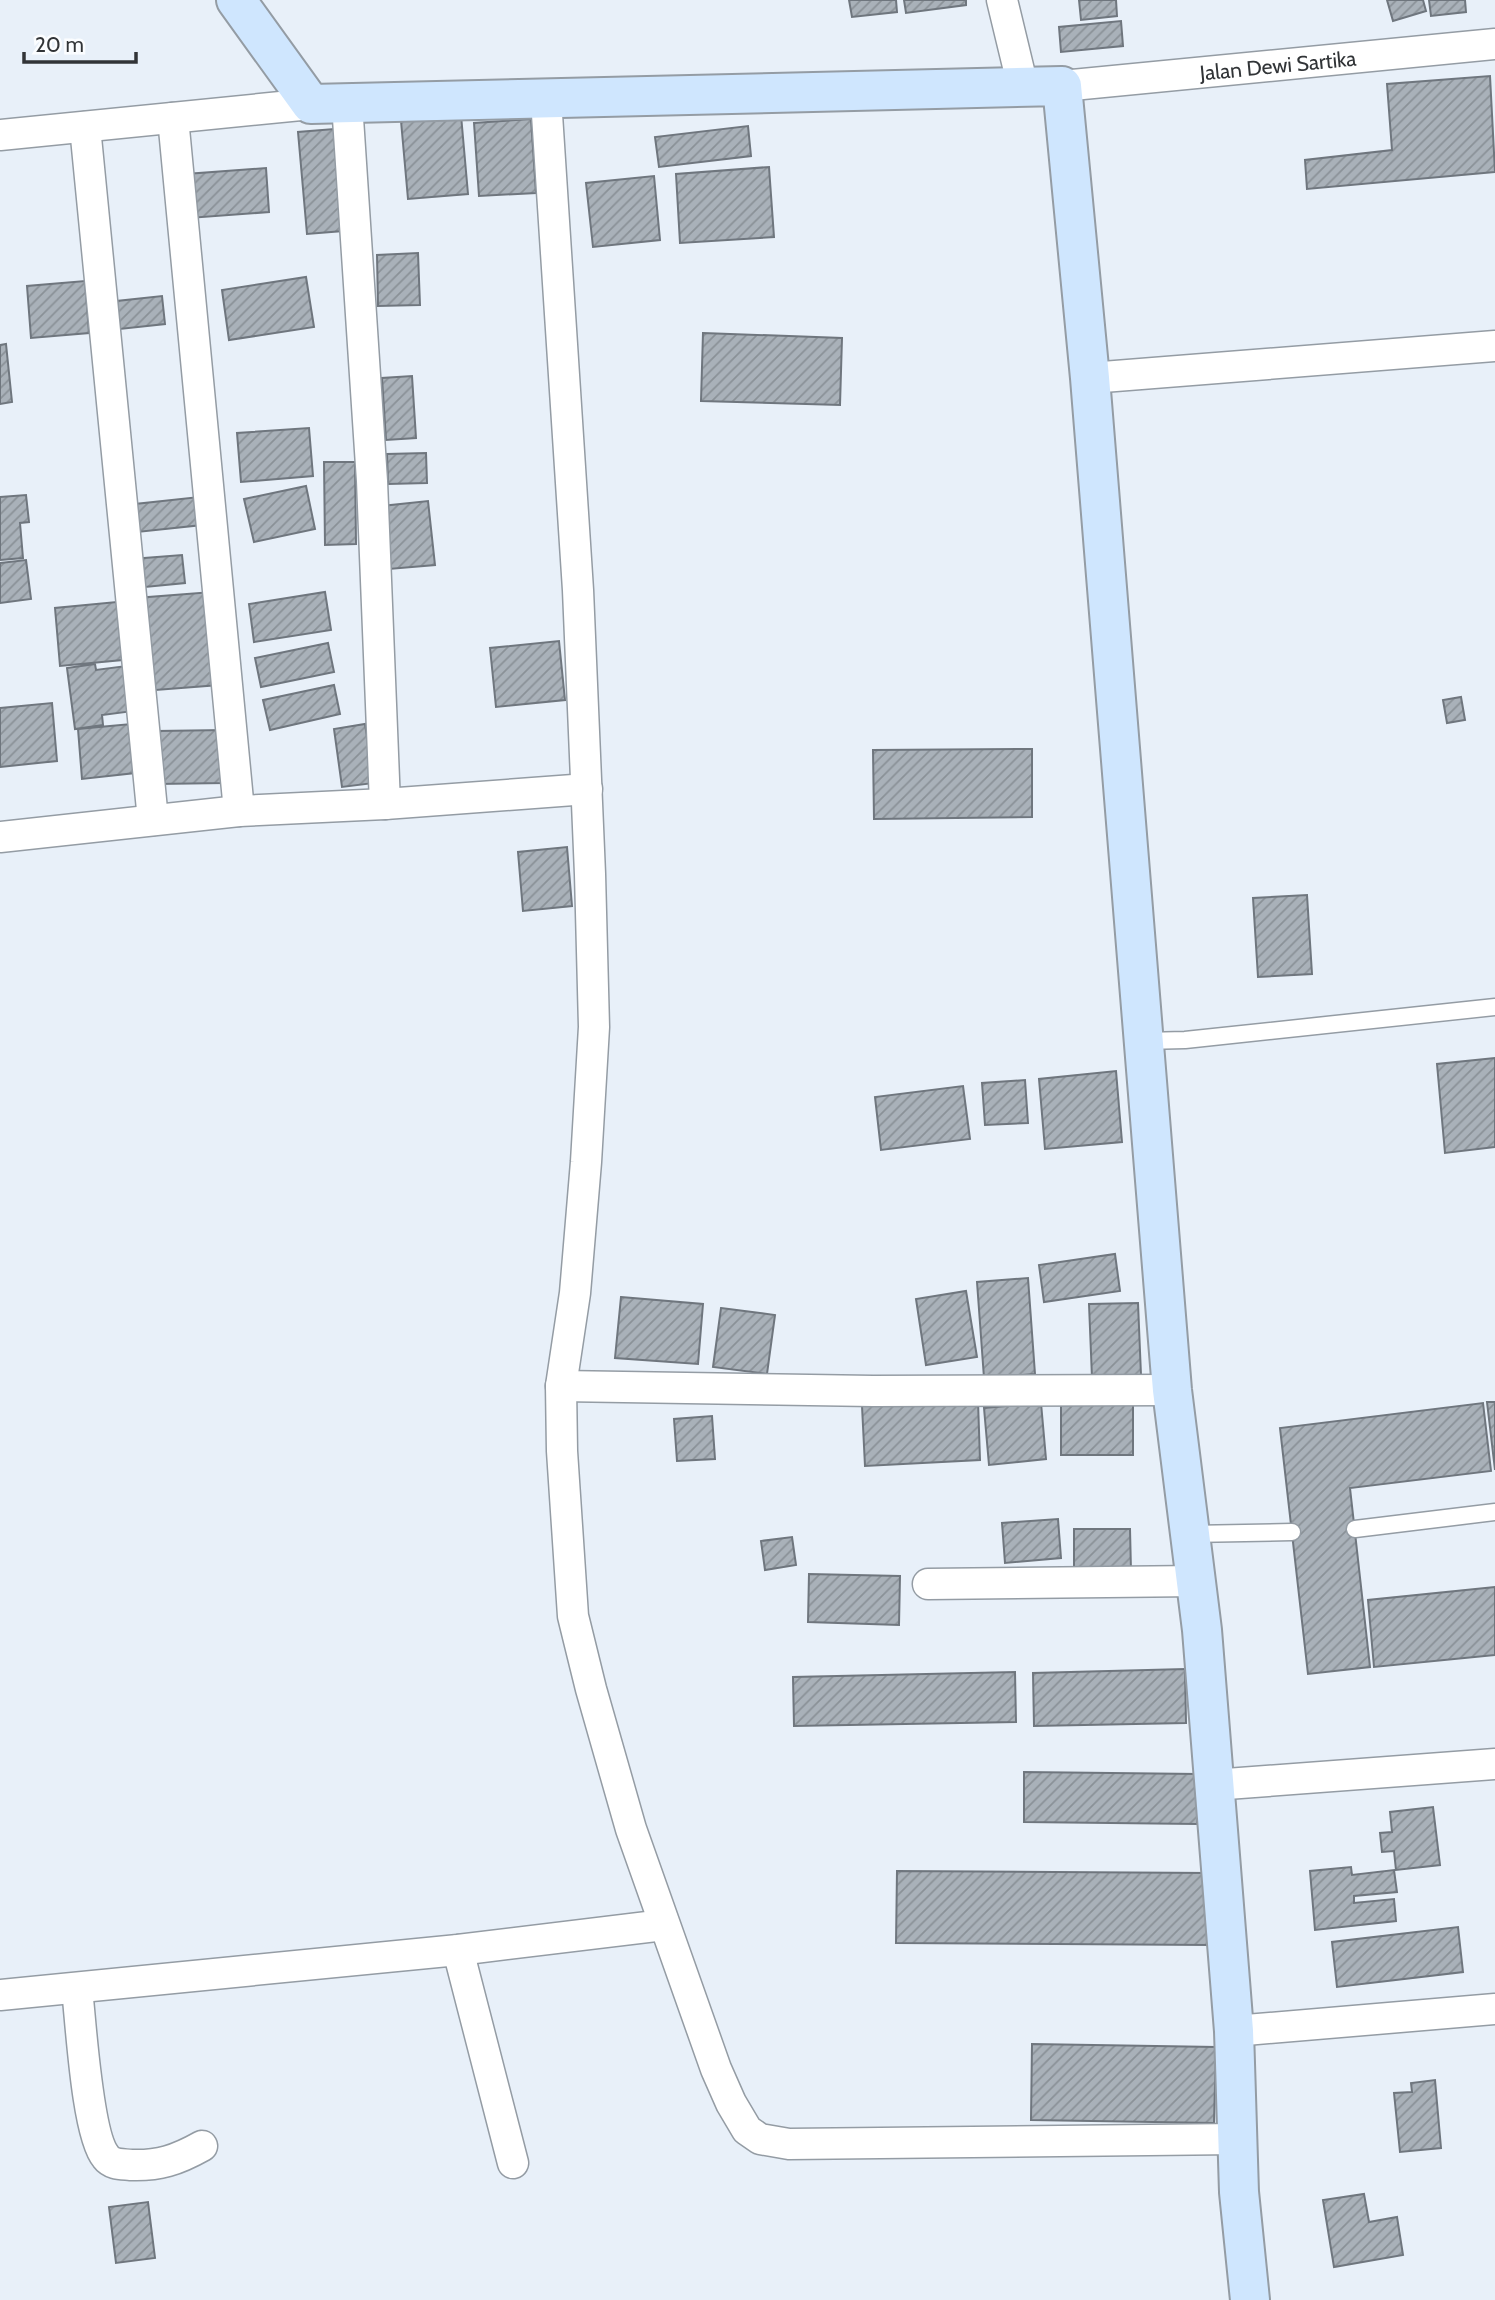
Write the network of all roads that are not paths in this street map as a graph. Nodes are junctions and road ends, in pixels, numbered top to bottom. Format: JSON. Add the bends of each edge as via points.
{"nodes":[{"id":1,"x":236,"y":0,"type":"edge"},
{"id":2,"x":1002,"y":0,"type":"edge"},
{"id":3,"x":1495,"y":44,"type":"edge"},
{"id":4,"x":1062,"y":86,"type":"junction"},
{"id":5,"x":1023,"y":87,"type":"junction"},
{"id":6,"x":546,"y":99,"type":"junction"},
{"id":7,"x":329,"y":104,"type":"junction"},
{"id":8,"x":173,"y":118,"type":"junction"},
{"id":9,"x":85,"y":127,"type":"junction"},
{"id":10,"x":0,"y":135,"type":"edge"},
{"id":11,"x":1495,"y":346,"type":"edge"},
{"id":12,"x":1090,"y":378,"type":"junction"},
{"id":13,"x":587,"y":789,"type":"junction"},
{"id":14,"x":385,"y":804,"type":"junction"},
{"id":15,"x":239,"y":811,"type":"junction"},
{"id":16,"x":153,"y":820,"type":"junction"},
{"id":17,"x":0,"y":837,"type":"edge"},
{"id":18,"x":1495,"y":1007,"type":"edge"},
{"id":19,"x":1144,"y":1041,"type":"junction"},
{"id":20,"x":561,"y":1386,"type":"junction"},
{"id":21,"x":1172,"y":1390,"type":"junction"},
{"id":22,"x":1495,"y":1512,"type":"edge"},
{"id":23,"x":1355,"y":1529,"type":"dead end"},
{"id":24,"x":1293,"y":1532,"type":"dead end"},
{"id":25,"x":1190,"y":1534,"type":"junction"},
{"id":26,"x":1198,"y":1581,"type":"junction"},
{"id":27,"x":929,"y":1584,"type":"dead end"},
{"id":28,"x":1495,"y":1763,"type":"edge"},
{"id":29,"x":1213,"y":1785,"type":"junction"},
{"id":30,"x":664,"y":1925,"type":"junction"},
{"id":31,"x":458,"y":1951,"type":"junction"},
{"id":32,"x":77,"y":1989,"type":"junction"},
{"id":33,"x":0,"y":1995,"type":"edge"},
{"id":34,"x":1495,"y":2009,"type":"edge"},
{"id":35,"x":1234,"y":2031,"type":"junction"},
{"id":36,"x":1237,"y":2139,"type":"junction"},
{"id":37,"x":202,"y":2146,"type":"dead end"},
{"id":38,"x":513,"y":2163,"type":"dead end"},
{"id":39,"x":1250,"y":2300,"type":"edge"}],
"edges":[{"from":1,"to":7,"type":"street"},
{"from":2,"to":5,"type":"street"},
{"from":3,"to":4,"type":"street","name":"Jalan Dewi Sartika"},
{"from":4,"to":5,"type":"street"},
{"from":4,"to":12,"type":"street"},
{"from":5,"to":6,"type":"street"},
{"from":6,"to":7,"type":"street"},
{"from":6,"to":13,"type":"street"},
{"from":7,"to":8,"type":"street"},
{"from":7,"to":14,"type":"street","via":[[372,481]]},
{"from":8,"to":9,"type":"street"},
{"from":8,"to":15,"type":"street"},
{"from":9,"to":10,"type":"street"},
{"from":9,"to":16,"type":"street"},
{"from":11,"to":12,"type":"street"},
{"from":12,"to":19,"type":"street"},
{"from":13,"to":14,"type":"street"},
{"from":13,"to":20,"type":"street","via":[[594,1027],[575,1293]]},
{"from":14,"to":15,"type":"street"},
{"from":15,"to":16,"type":"street"},
{"from":16,"to":17,"type":"street"},
{"from":18,"to":19,"type":"lane"},
{"from":19,"to":21,"type":"street"},
{"from":20,"to":21,"type":"street"},
{"from":20,"to":30,"type":"street","via":[[573,1616],[631,1829]]},
{"from":21,"to":25,"type":"street"},
{"from":22,"to":23,"type":"lane"},
{"from":24,"to":25,"type":"lane"},
{"from":25,"to":26,"type":"street"},
{"from":26,"to":27,"type":"street"},
{"from":26,"to":29,"type":"street"},
{"from":28,"to":29,"type":"street"},
{"from":29,"to":35,"type":"street"},
{"from":30,"to":31,"type":"street"},
{"from":30,"to":36,"type":"street","via":[[731,2104],[747,2130],[760,2139],[789,2144]]},
{"from":31,"to":32,"type":"street"},
{"from":31,"to":38,"type":"street"},
{"from":32,"to":33,"type":"street"},
{"from":32,"to":37,"type":"street","via":[[92,2122],[107,2159],[152,2166],[182,2158]]},
{"from":34,"to":35,"type":"street"},
{"from":35,"to":36,"type":"street"},
{"from":36,"to":39,"type":"street"}]}
